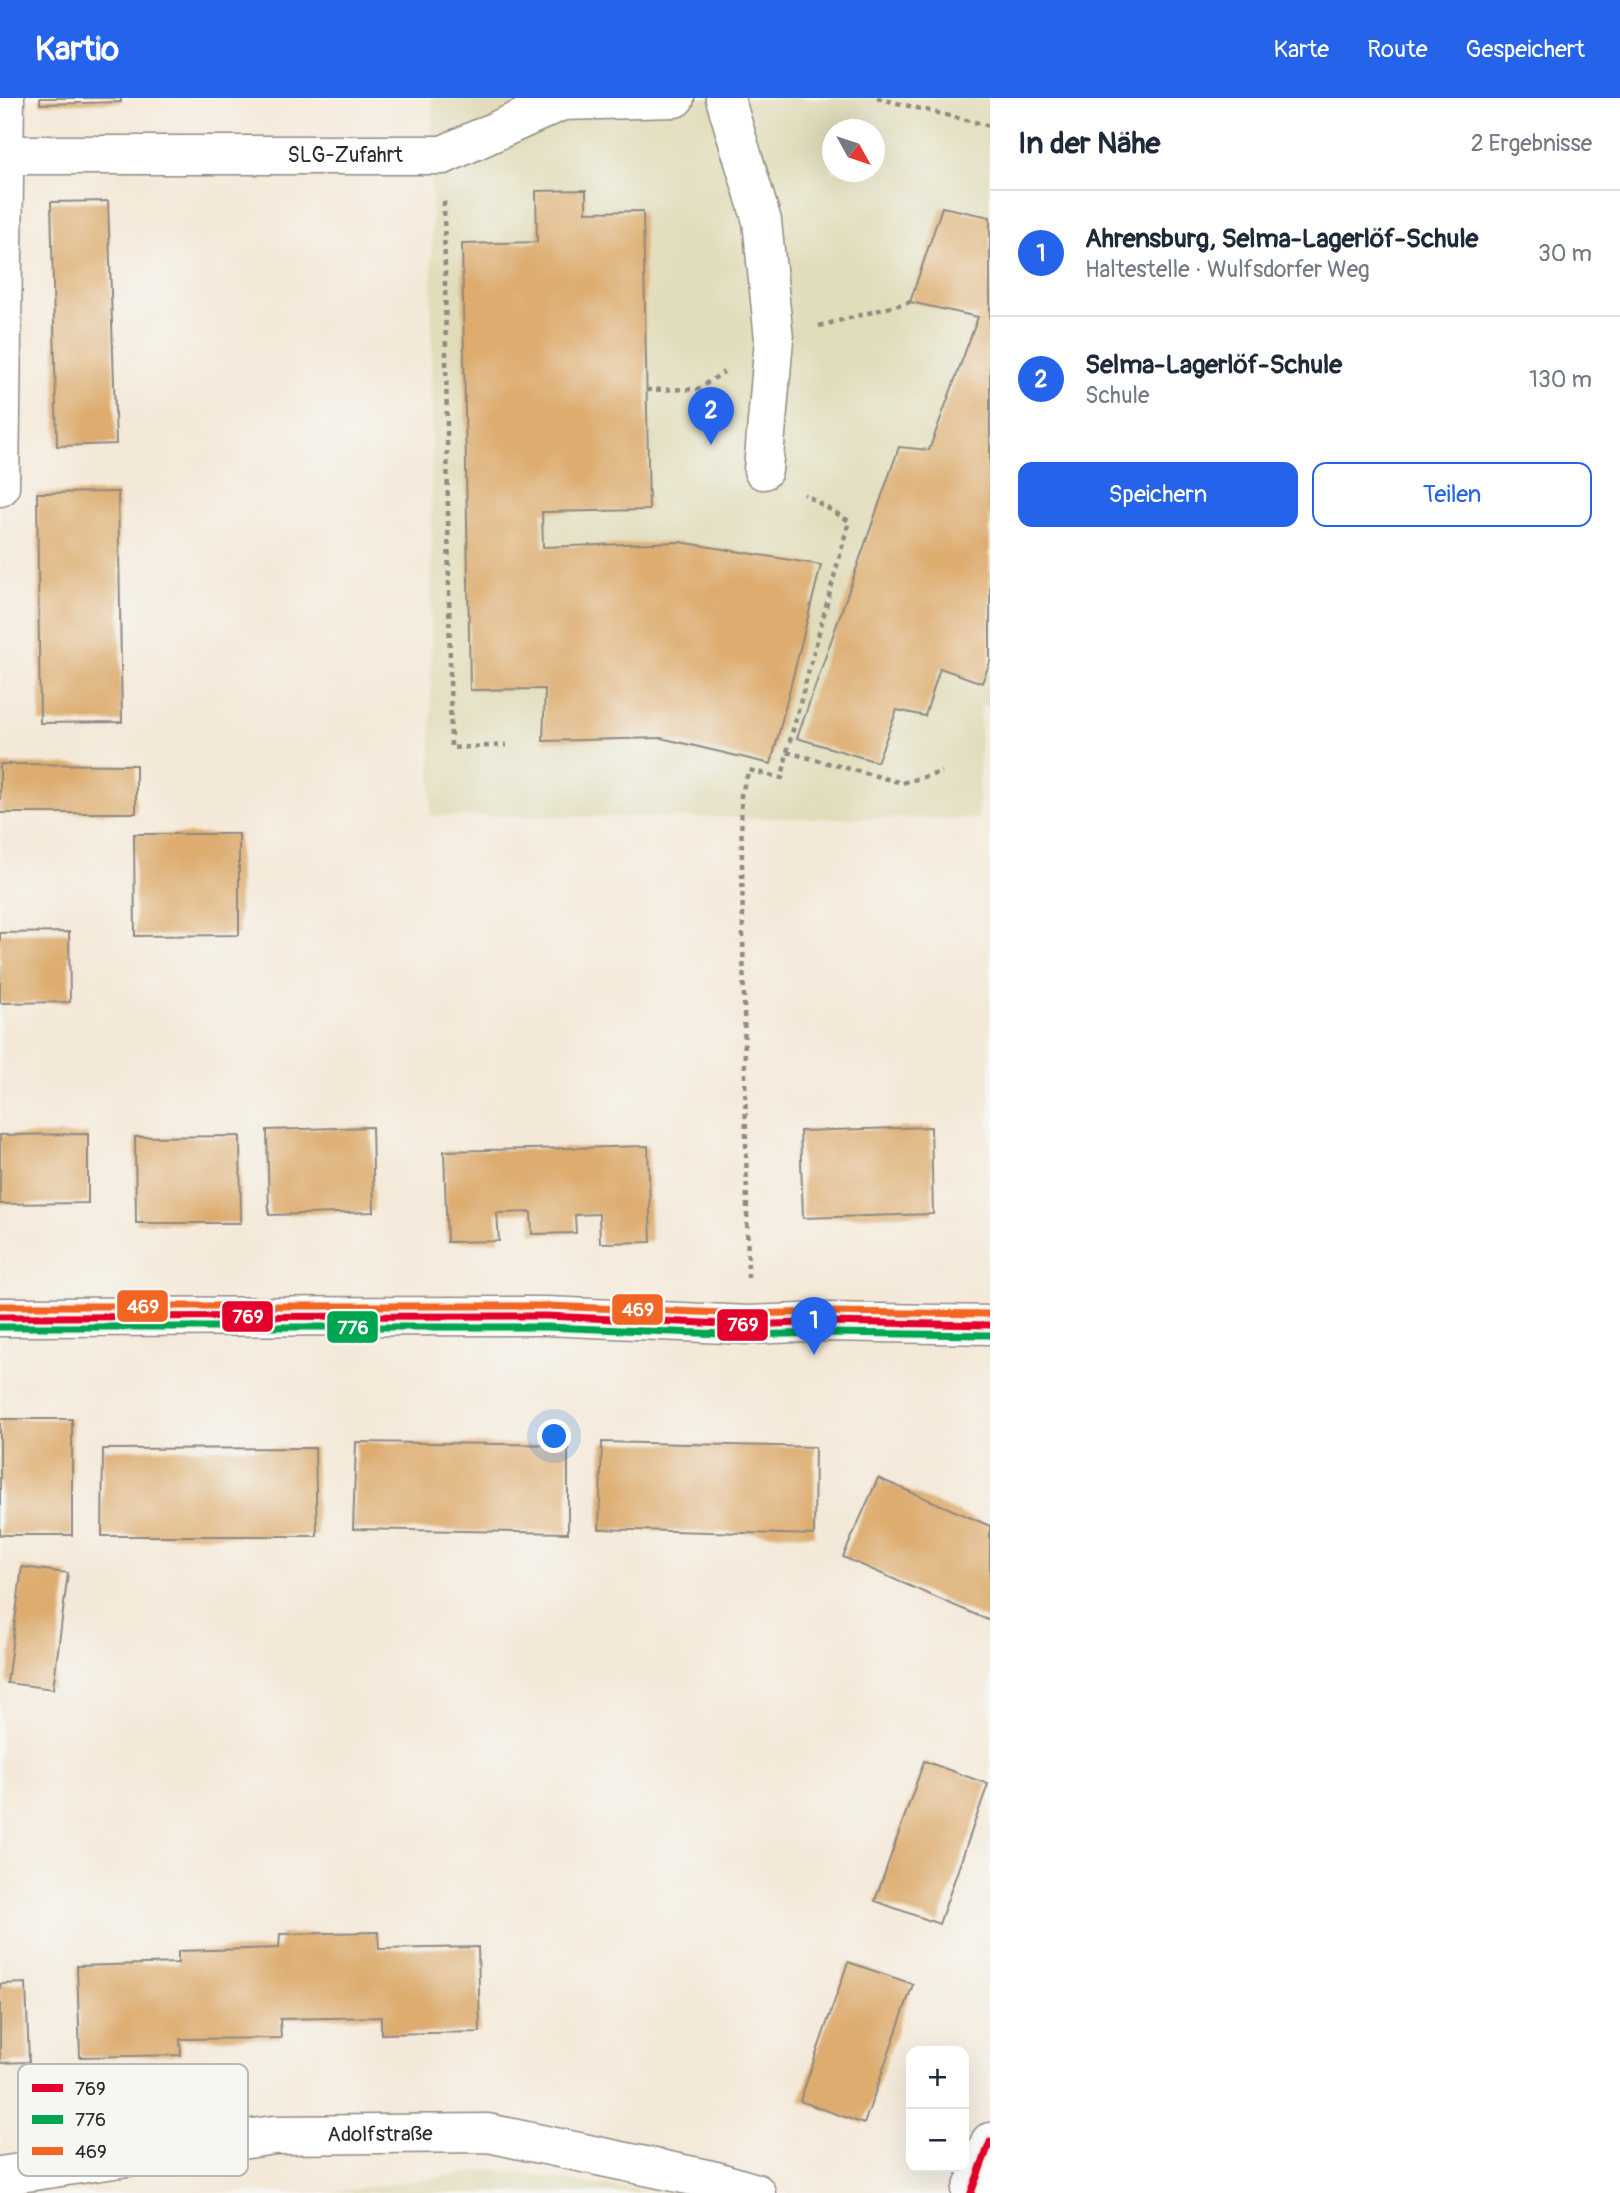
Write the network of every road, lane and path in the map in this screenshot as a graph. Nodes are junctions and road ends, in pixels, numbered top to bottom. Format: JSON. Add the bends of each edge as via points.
{"nodes":[{"id":1,"x":5,"y":98,"type":"edge"},
{"id":2,"x":675,"y":98,"type":"edge"},
{"id":3,"x":725,"y":98,"type":"edge"},
{"id":4,"x":877,"y":98,"type":"edge"},
{"id":5,"x":990,"y":126,"type":"edge"},
{"id":6,"x":4,"y":155,"type":"junction"},
{"id":7,"x":443,"y":155,"type":"junction"},
{"id":8,"x":763,"y":470,"type":"joint"},
{"id":9,"x":0,"y":487,"type":"edge"},
{"id":10,"x":506,"y":745,"type":"dead end"},
{"id":11,"x":787,"y":752,"type":"junction"},
{"id":12,"x":942,"y":772,"type":"dead end"},
{"id":13,"x":0,"y":1317,"type":"edge"},
{"id":14,"x":749,"y":1325,"type":"junction"},
{"id":15,"x":990,"y":1325,"type":"edge"},
{"id":16,"x":248,"y":2139,"type":"edge"},
{"id":17,"x":990,"y":2141,"type":"edge"},
{"id":18,"x":18,"y":2173,"type":"edge"},
{"id":19,"x":0,"y":2176,"type":"edge"},
{"id":20,"x":756,"y":2193,"type":"edge"},
{"id":21,"x":971,"y":2193,"type":"edge"}],
"edges":[{"from":1,"to":6,"type":"street"},
{"from":2,"to":7,"type":"street","name":"SLG-Zufahrt","via":[[562,101]]},
{"from":3,"to":8,"type":"street","via":[[762,221],[772,313]]},
{"from":4,"to":5,"type":"path"},
{"from":6,"to":7,"type":"street","name":"SLG-Zufahrt"},
{"from":6,"to":9,"type":"street"},
{"from":7,"to":10,"type":"path","via":[[451,748]]},
{"from":8,"to":11,"type":"path","via":[[849,521]]},
{"from":11,"to":12,"type":"path","via":[[902,783]]},
{"from":11,"to":14,"type":"path","via":[[782,778],[749,770],[741,795]]},
{"from":13,"to":14,"type":"street","via":[[546,1317]]},
{"from":14,"to":15,"type":"street"},
{"from":16,"to":20,"type":"street","name":"Adolfstraße","via":[[488,2133],[712,2179]]},
{"from":17,"to":21,"type":"street"},
{"from":18,"to":19,"type":"street","name":"Adolfstraße"}]}
